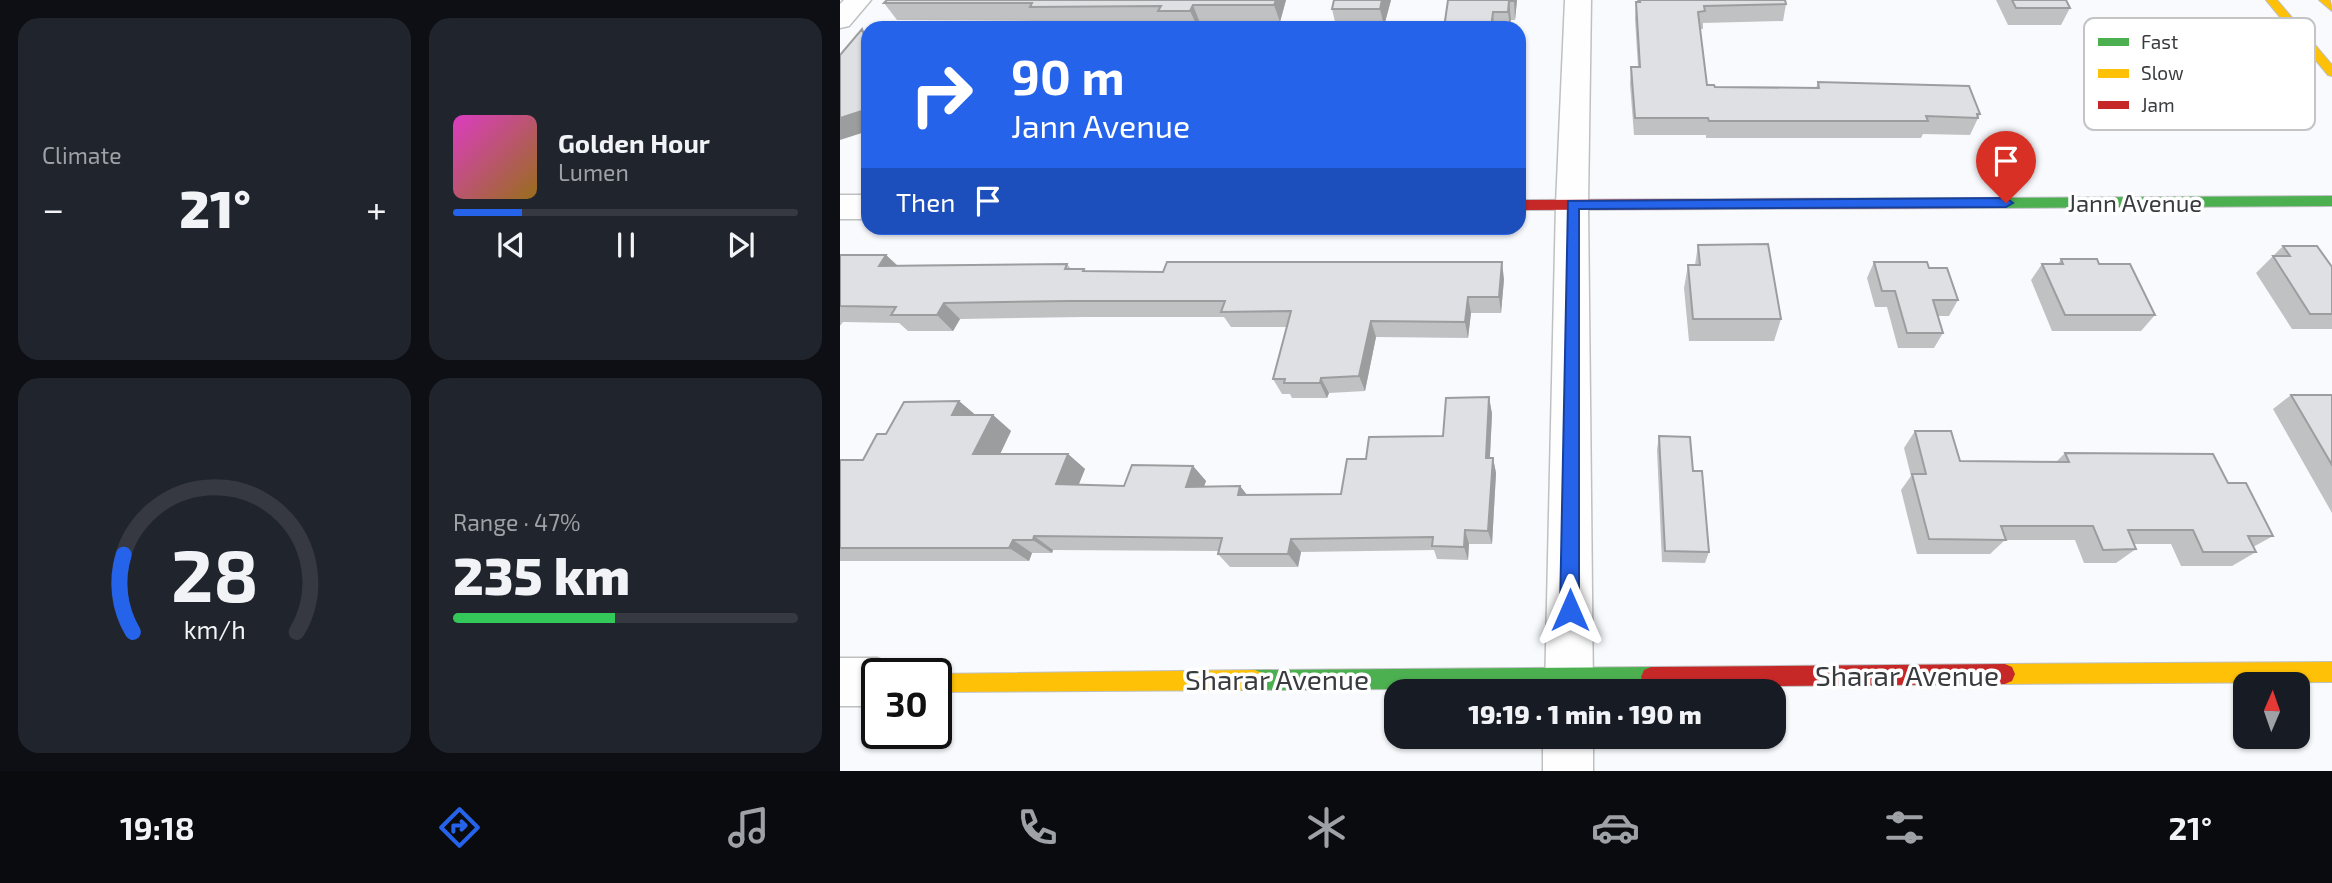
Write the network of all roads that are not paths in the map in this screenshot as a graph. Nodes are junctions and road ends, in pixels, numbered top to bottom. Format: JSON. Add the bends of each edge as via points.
{"nodes":[{"id":1,"x":858,"y":0,"type":"edge"},
{"id":2,"x":1577,"y":0,"type":"edge"},
{"id":3,"x":2271,"y":0,"type":"edge"},
{"id":4,"x":2324,"y":0,"type":"edge"},
{"id":5,"x":2332,"y":8,"type":"edge"},
{"id":6,"x":2286,"y":18,"type":"edge"},
{"id":7,"x":840,"y":20,"type":"edge"},
{"id":8,"x":2315,"y":52,"type":"edge"},
{"id":9,"x":2332,"y":72,"type":"edge"},
{"id":10,"x":2332,"y":201,"type":"edge"},
{"id":11,"x":1572,"y":204,"type":"junction"},
{"id":12,"x":1526,"y":205,"type":"edge"},
{"id":13,"x":840,"y":207,"type":"edge"},
{"id":14,"x":861,"y":207,"type":"edge"},
{"id":15,"x":2332,"y":672,"type":"edge"},
{"id":16,"x":1569,"y":679,"type":"edge"},
{"id":17,"x":1786,"y":681,"type":"edge"},
{"id":18,"x":840,"y":682,"type":"edge"},
{"id":19,"x":861,"y":682,"type":"edge"},
{"id":20,"x":952,"y":682,"type":"edge"},
{"id":21,"x":1384,"y":683,"type":"edge"},
{"id":22,"x":1568,"y":749,"type":"edge"},
{"id":23,"x":1568,"y":771,"type":"edge"}],
"edges":[{"from":1,"to":7,"type":"street"},
{"from":2,"to":11,"type":"street"},
{"from":3,"to":6,"type":"street"},
{"from":4,"to":5,"type":"street"},
{"from":8,"to":9,"type":"street"},
{"from":10,"to":11,"type":"street","name":"Jann Avenue"},
{"from":11,"to":12,"type":"street","name":"Jann Avenue"},
{"from":11,"to":16,"type":"street"},
{"from":13,"to":14,"type":"street"},
{"from":15,"to":17,"type":"street","name":"Sharar Avenue"},
{"from":18,"to":19,"type":"street"},
{"from":20,"to":21,"type":"street","name":"Sharar Avenue"},
{"from":22,"to":23,"type":"street"}]}
